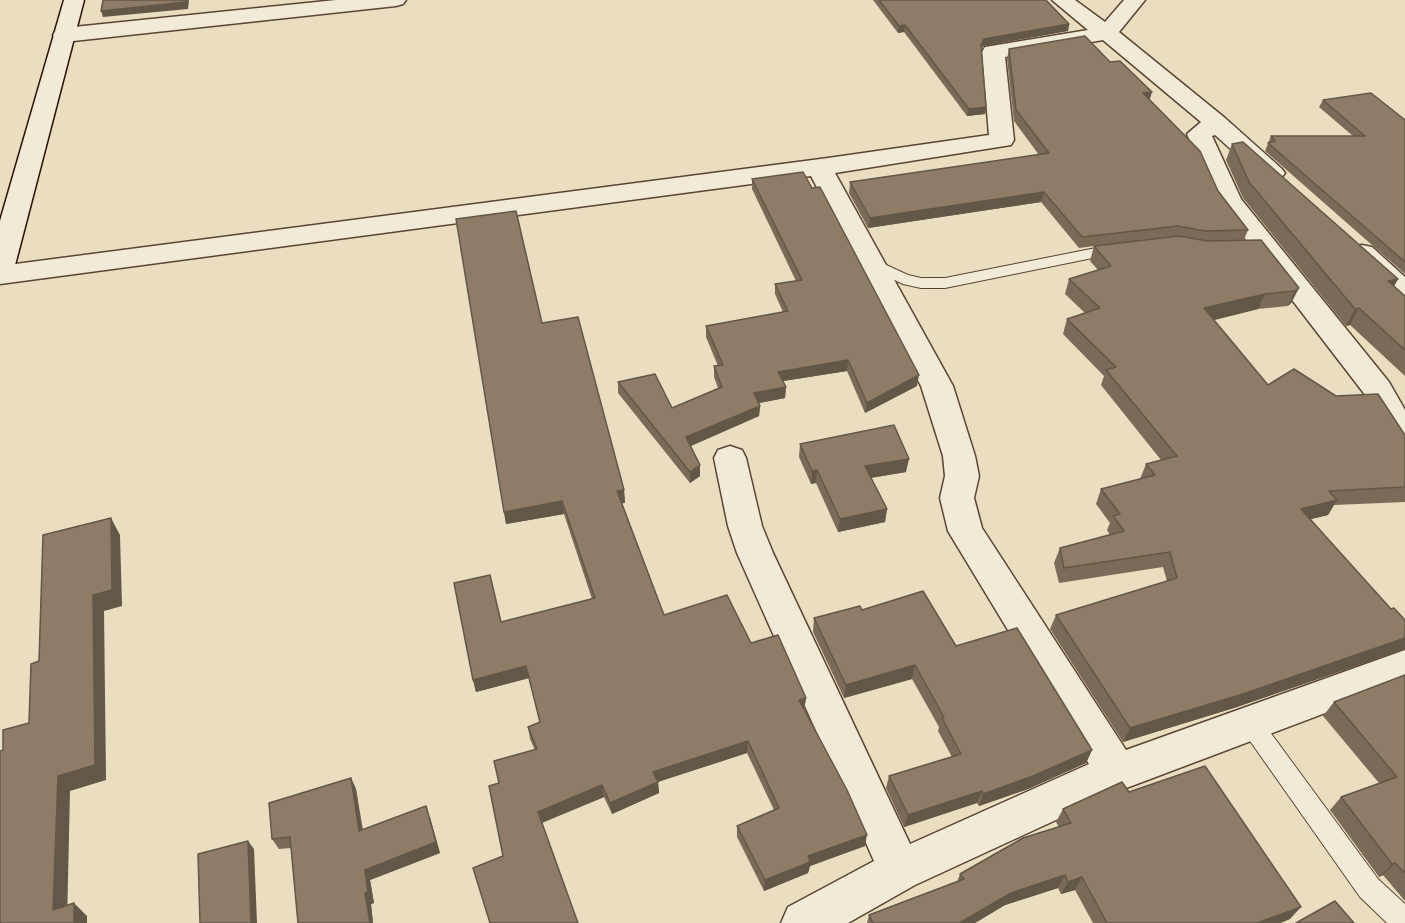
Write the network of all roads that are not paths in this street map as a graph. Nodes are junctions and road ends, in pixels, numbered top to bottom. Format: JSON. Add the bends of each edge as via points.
{"nodes":[{"id":1,"x":74,"y":0,"type":"edge"},
{"id":2,"x":396,"y":0,"type":"edge"},
{"id":3,"x":1062,"y":0,"type":"edge"},
{"id":4,"x":1135,"y":0,"type":"edge"},
{"id":5,"x":1107,"y":33,"type":"junction"},
{"id":6,"x":64,"y":35,"type":"junction"},
{"id":7,"x":1216,"y":123,"type":"junction"},
{"id":8,"x":819,"y":167,"type":"junction"},
{"id":9,"x":1293,"y":192,"type":"edge"},
{"id":10,"x":1345,"y":238,"type":"edge"},
{"id":11,"x":1128,"y":248,"type":"edge"},
{"id":12,"x":0,"y":268,"type":"edge"},
{"id":13,"x":874,"y":269,"type":"junction"},
{"id":14,"x":0,"y":275,"type":"edge"},
{"id":15,"x":1405,"y":292,"type":"edge"},
{"id":16,"x":1405,"y":438,"type":"edge"},
{"id":17,"x":730,"y":458,"type":"dead end"},
{"id":18,"x":1405,"y":666,"type":"edge"},
{"id":19,"x":1251,"y":724,"type":"junction"},
{"id":20,"x":1117,"y":772,"type":"junction"},
{"id":21,"x":900,"y":870,"type":"junction"},
{"id":22,"x":1405,"y":922,"type":"edge"},
{"id":23,"x":804,"y":923,"type":"edge"}],
"edges":[{"from":1,"to":6,"type":"street"},
{"from":2,"to":6,"type":"street"},
{"from":3,"to":5,"type":"street"},
{"from":4,"to":5,"type":"street"},
{"from":5,"to":7,"type":"street"},
{"from":5,"to":8,"type":"street","via":[[993,52],[1002,140]]},
{"from":6,"to":12,"type":"street"},
{"from":7,"to":9,"type":"street"},
{"from":7,"to":16,"type":"street","via":[[1199,134],[1253,246],[1378,390]]},
{"from":8,"to":13,"type":"street"},
{"from":8,"to":14,"type":"street"},
{"from":10,"to":15,"type":"street"},
{"from":11,"to":13,"type":"lane","via":[[945,283],[921,283],[882,268]]},
{"from":13,"to":20,"type":"street","via":[[937,386],[962,476],[957,498],[965,531]]},
{"from":17,"to":21,"type":"street","via":[[755,553]]},
{"from":18,"to":19,"type":"street"},
{"from":19,"to":20,"type":"street"},
{"from":19,"to":22,"type":"lane","via":[[1369,888]]},
{"from":20,"to":21,"type":"street"},
{"from":21,"to":23,"type":"street"}]}
